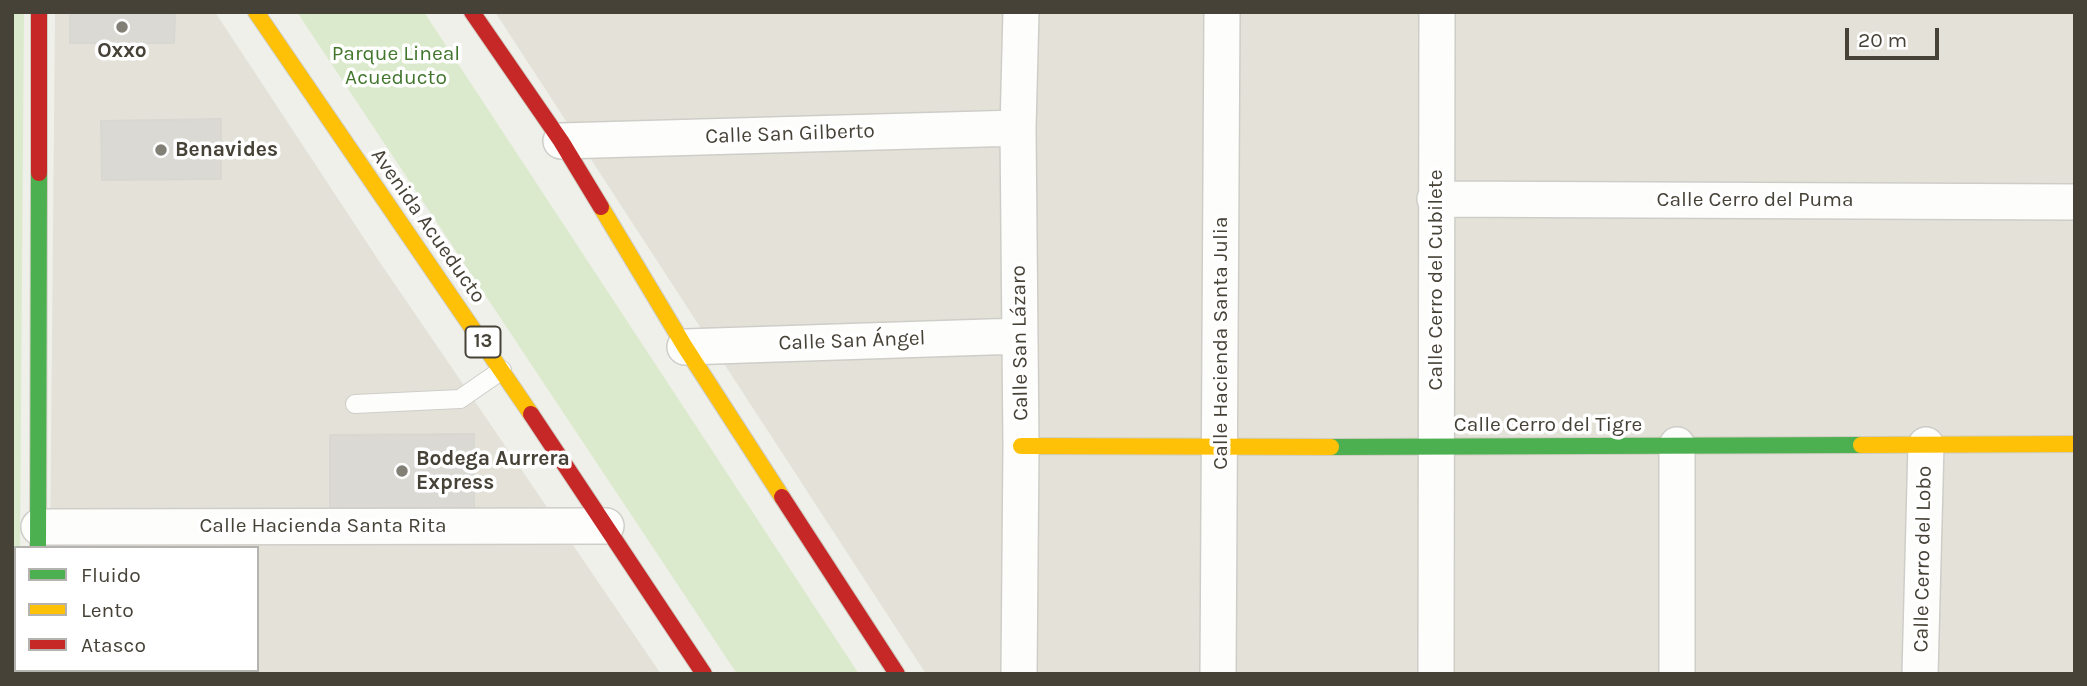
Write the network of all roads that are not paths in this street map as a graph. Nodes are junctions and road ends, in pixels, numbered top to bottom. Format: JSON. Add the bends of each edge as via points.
{"nodes":[{"id":1,"x":39,"y":12,"type":"edge"},
{"id":2,"x":256,"y":12,"type":"edge"},
{"id":3,"x":472,"y":12,"type":"edge"},
{"id":4,"x":1021,"y":12,"type":"edge"},
{"id":5,"x":1222,"y":12,"type":"edge"},
{"id":6,"x":1437,"y":12,"type":"edge"},
{"id":7,"x":1018,"y":128,"type":"junction"},
{"id":8,"x":561,"y":141,"type":"junction"},
{"id":9,"x":1435,"y":199,"type":"junction"},
{"id":10,"x":2075,"y":202,"type":"edge"},
{"id":11,"x":1019,"y":335,"type":"junction"},
{"id":12,"x":685,"y":347,"type":"junction"},
{"id":13,"x":502,"y":370,"type":"junction"},
{"id":14,"x":355,"y":404,"type":"dead end"},
{"id":15,"x":2075,"y":443,"type":"edge"},
{"id":16,"x":1676,"y":445,"type":"junction"},
{"id":17,"x":1926,"y":445,"type":"junction"},
{"id":18,"x":1021,"y":446,"type":"junction"},
{"id":19,"x":1437,"y":447,"type":"junction"},
{"id":20,"x":1221,"y":448,"type":"junction"},
{"id":21,"x":606,"y":526,"type":"junction"},
{"id":22,"x":39,"y":537,"type":"edge"},
{"id":23,"x":705,"y":674,"type":"edge"},
{"id":24,"x":897,"y":674,"type":"edge"},
{"id":25,"x":1019,"y":674,"type":"edge"},
{"id":26,"x":1218,"y":674,"type":"edge"},
{"id":27,"x":1436,"y":674,"type":"edge"},
{"id":28,"x":1677,"y":674,"type":"edge"},
{"id":29,"x":1920,"y":674,"type":"edge"}],
"edges":[{"from":1,"to":22,"type":"main road"},
{"from":2,"to":13,"type":"main road","name":"Avenida Acueducto","number":"13"},
{"from":3,"to":8,"type":"main road"},
{"from":4,"to":7,"type":"street","name":"Calle San Lázaro"},
{"from":5,"to":20,"type":"street","name":"Calle Hacienda Santa Julia"},
{"from":6,"to":9,"type":"street","name":"Calle Cerro del Cubilete"},
{"from":7,"to":8,"type":"street","name":"Calle San Gilberto"},
{"from":7,"to":11,"type":"street","name":"Calle San Lázaro"},
{"from":8,"to":12,"type":"main road"},
{"from":9,"to":10,"type":"street","name":"Calle Cerro del Puma"},
{"from":9,"to":19,"type":"street","name":"Calle Cerro del Cubilete"},
{"from":11,"to":12,"type":"street","name":"Calle San Ángel"},
{"from":11,"to":18,"type":"street","name":"Calle San Lázaro"},
{"from":12,"to":24,"type":"main road"},
{"from":13,"to":14,"type":"lane","via":[[460,398]]},
{"from":13,"to":21,"type":"main road","name":"Avenida Acueducto","number":"13"},
{"from":15,"to":17,"type":"main road","name":"Calle Cerro del Tigre"},
{"from":16,"to":17,"type":"main road","name":"Calle Cerro del Tigre"},
{"from":16,"to":19,"type":"main road","name":"Calle Cerro del Tigre"},
{"from":16,"to":28,"type":"street"},
{"from":17,"to":29,"type":"street","name":"Calle Cerro del Lobo"},
{"from":18,"to":20,"type":"main road","name":"Calle Cerro del Tigre"},
{"from":18,"to":25,"type":"street","name":"Calle San Lázaro"},
{"from":19,"to":20,"type":"main road","name":"Calle Cerro del Tigre"},
{"from":19,"to":27,"type":"street","name":"Calle Cerro del Cubilete"},
{"from":20,"to":26,"type":"street","name":"Calle Hacienda Santa Julia"},
{"from":21,"to":22,"type":"street","name":"Calle Hacienda Santa Rita"},
{"from":21,"to":23,"type":"main road","name":"Avenida Acueducto","number":"13"}]}
